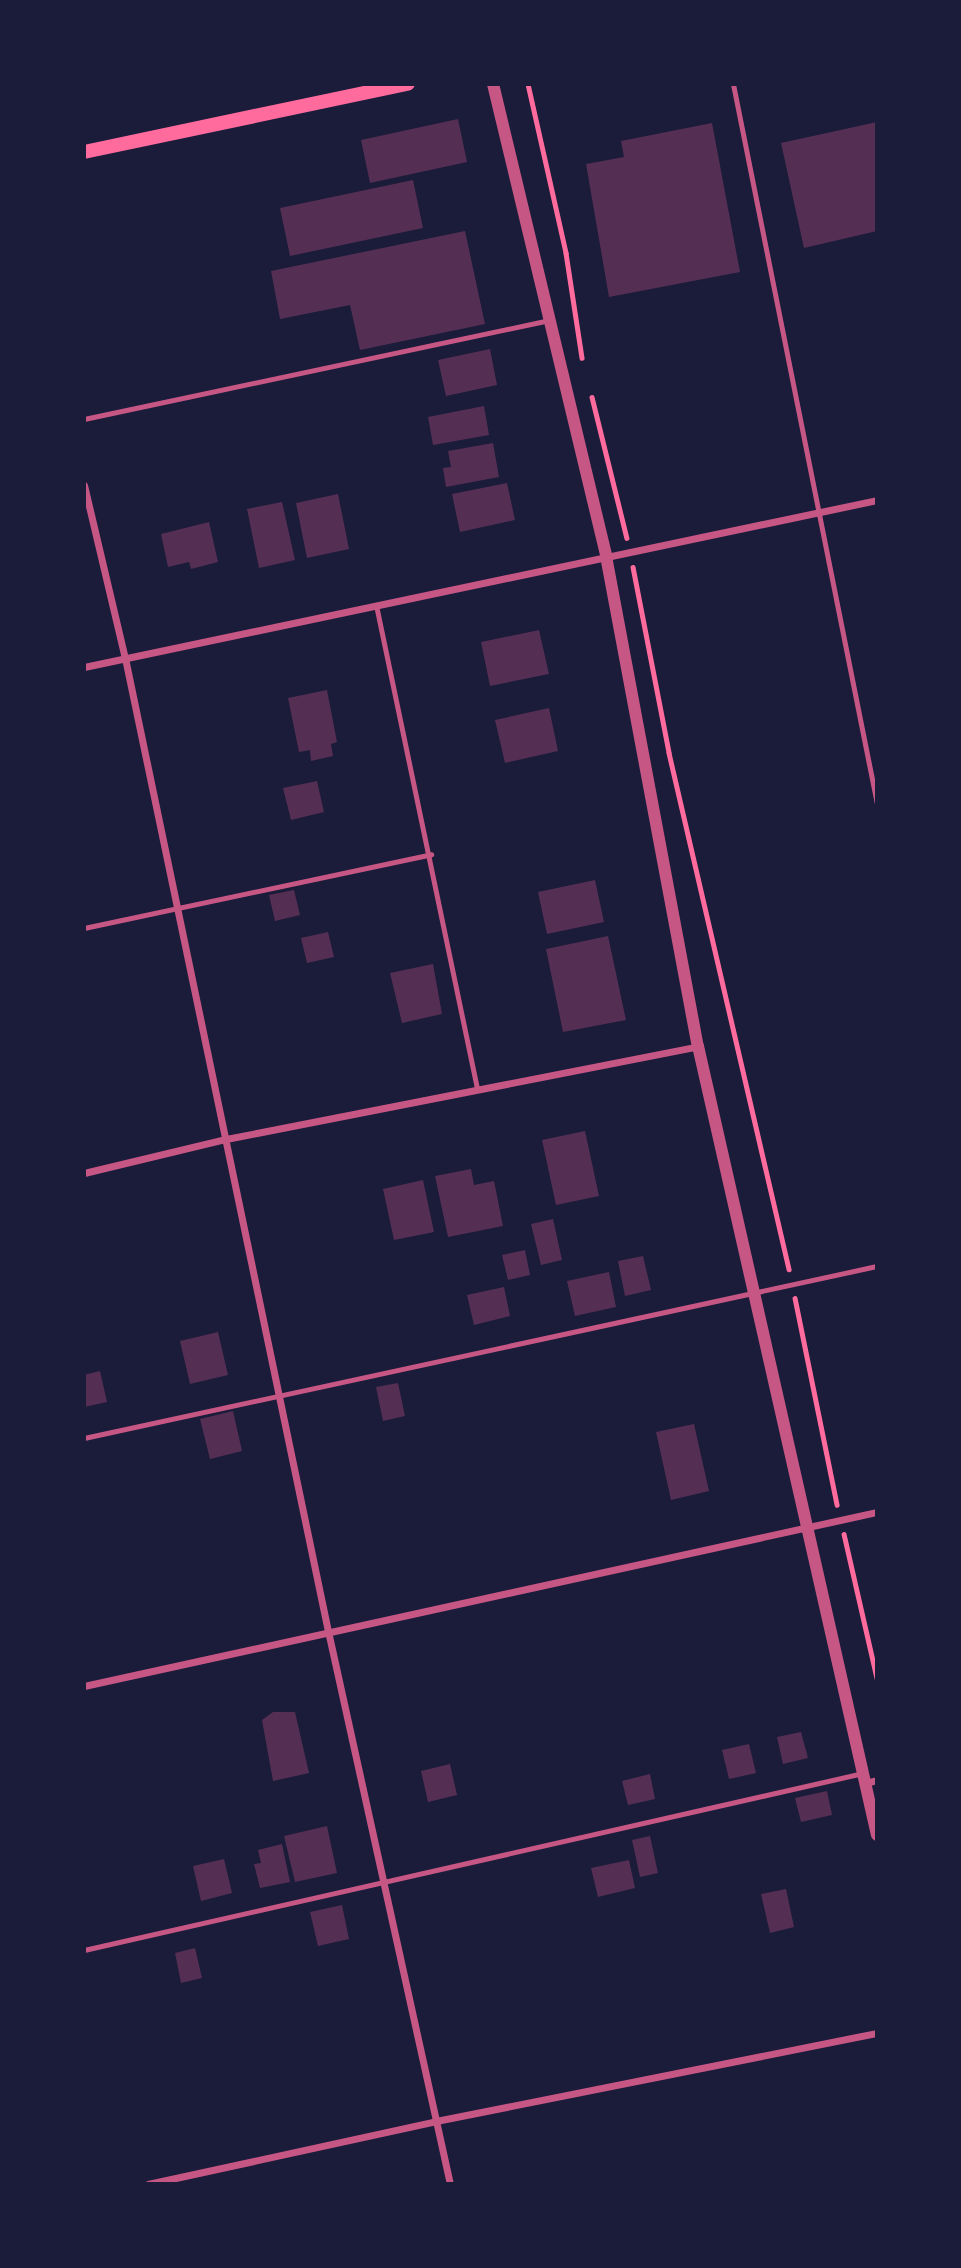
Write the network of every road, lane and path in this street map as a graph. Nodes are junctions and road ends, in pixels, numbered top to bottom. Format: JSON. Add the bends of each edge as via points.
{"nodes":[{"id":1,"x":408,"y":84,"type":"edge"},
{"id":2,"x":493,"y":84,"type":"edge"},
{"id":3,"x":528,"y":84,"type":"edge"},
{"id":4,"x":733,"y":84,"type":"edge"},
{"id":5,"x":84,"y":152,"type":"edge"},
{"id":6,"x":550,"y":320,"type":"junction"},
{"id":7,"x":583,"y":362,"type":"dead end"},
{"id":8,"x":590,"y":388,"type":"dead end"},
{"id":9,"x":84,"y":419,"type":"edge"},
{"id":10,"x":84,"y":485,"type":"edge"},
{"id":11,"x":877,"y":500,"type":"edge"},
{"id":12,"x":820,"y":512,"type":"junction"},
{"id":13,"x":629,"y":551,"type":"junction"},
{"id":14,"x":606,"y":556,"type":"junction"},
{"id":15,"x":376,"y":605,"type":"junction"},
{"id":16,"x":125,"y":658,"type":"junction"},
{"id":17,"x":84,"y":667,"type":"edge"},
{"id":18,"x":877,"y":804,"type":"edge"},
{"id":19,"x":431,"y":854,"type":"junction"},
{"id":20,"x":178,"y":908,"type":"junction"},
{"id":21,"x":84,"y":928,"type":"edge"},
{"id":22,"x":698,"y":1046,"type":"junction"},
{"id":23,"x":477,"y":1090,"type":"junction"},
{"id":24,"x":226,"y":1139,"type":"junction"},
{"id":25,"x":84,"y":1174,"type":"edge"},
{"id":26,"x":877,"y":1266,"type":"edge"},
{"id":27,"x":792,"y":1285,"type":"junction"},
{"id":28,"x":754,"y":1294,"type":"junction"},
{"id":29,"x":279,"y":1396,"type":"junction"},
{"id":30,"x":84,"y":1438,"type":"edge"},
{"id":31,"x":877,"y":1512,"type":"edge"},
{"id":32,"x":841,"y":1519,"type":"junction"},
{"id":33,"x":807,"y":1526,"type":"junction"},
{"id":34,"x":328,"y":1631,"type":"junction"},
{"id":35,"x":877,"y":1678,"type":"edge"},
{"id":36,"x":84,"y":1686,"type":"edge"},
{"id":37,"x":868,"y":1778,"type":"edge"},
{"id":38,"x":877,"y":1835,"type":"edge"},
{"id":39,"x":384,"y":1884,"type":"junction"},
{"id":40,"x":84,"y":1950,"type":"edge"},
{"id":41,"x":877,"y":2033,"type":"edge"},
{"id":42,"x":436,"y":2121,"type":"junction"},
{"id":43,"x":148,"y":2184,"type":"edge"},
{"id":44,"x":450,"y":2184,"type":"edge"}],
"edges":[{"from":1,"to":5,"type":"main road"},
{"from":2,"to":6,"type":"street"},
{"from":3,"to":7,"type":"path","via":[[566,253]]},
{"from":4,"to":12,"type":"lane"},
{"from":6,"to":9,"type":"lane"},
{"from":6,"to":14,"type":"street"},
{"from":8,"to":13,"type":"path"},
{"from":10,"to":16,"type":"street"},
{"from":11,"to":12,"type":"street"},
{"from":12,"to":13,"type":"street"},
{"from":12,"to":18,"type":"lane"},
{"from":13,"to":14,"type":"street"},
{"from":13,"to":27,"type":"path","via":[[669,753]]},
{"from":14,"to":15,"type":"street"},
{"from":14,"to":22,"type":"street"},
{"from":15,"to":16,"type":"street"},
{"from":15,"to":19,"type":"lane"},
{"from":16,"to":17,"type":"street"},
{"from":16,"to":20,"type":"street"},
{"from":19,"to":20,"type":"lane"},
{"from":19,"to":23,"type":"lane"},
{"from":20,"to":21,"type":"lane"},
{"from":20,"to":24,"type":"street"},
{"from":22,"to":23,"type":"street"},
{"from":22,"to":28,"type":"street"},
{"from":23,"to":24,"type":"street"},
{"from":24,"to":25,"type":"street"},
{"from":24,"to":29,"type":"street"},
{"from":26,"to":27,"type":"lane"},
{"from":27,"to":28,"type":"lane"},
{"from":27,"to":32,"type":"path"},
{"from":28,"to":29,"type":"lane"},
{"from":28,"to":33,"type":"street"},
{"from":29,"to":30,"type":"lane"},
{"from":29,"to":34,"type":"street"},
{"from":31,"to":32,"type":"street"},
{"from":32,"to":33,"type":"street"},
{"from":32,"to":35,"type":"path"},
{"from":33,"to":34,"type":"street"},
{"from":33,"to":37,"type":"street"},
{"from":34,"to":36,"type":"street"},
{"from":34,"to":39,"type":"street"},
{"from":37,"to":38,"type":"street"},
{"from":37,"to":39,"type":"lane"},
{"from":39,"to":40,"type":"lane"},
{"from":39,"to":42,"type":"street"},
{"from":41,"to":42,"type":"street"},
{"from":42,"to":43,"type":"street"},
{"from":42,"to":44,"type":"street"}]}
